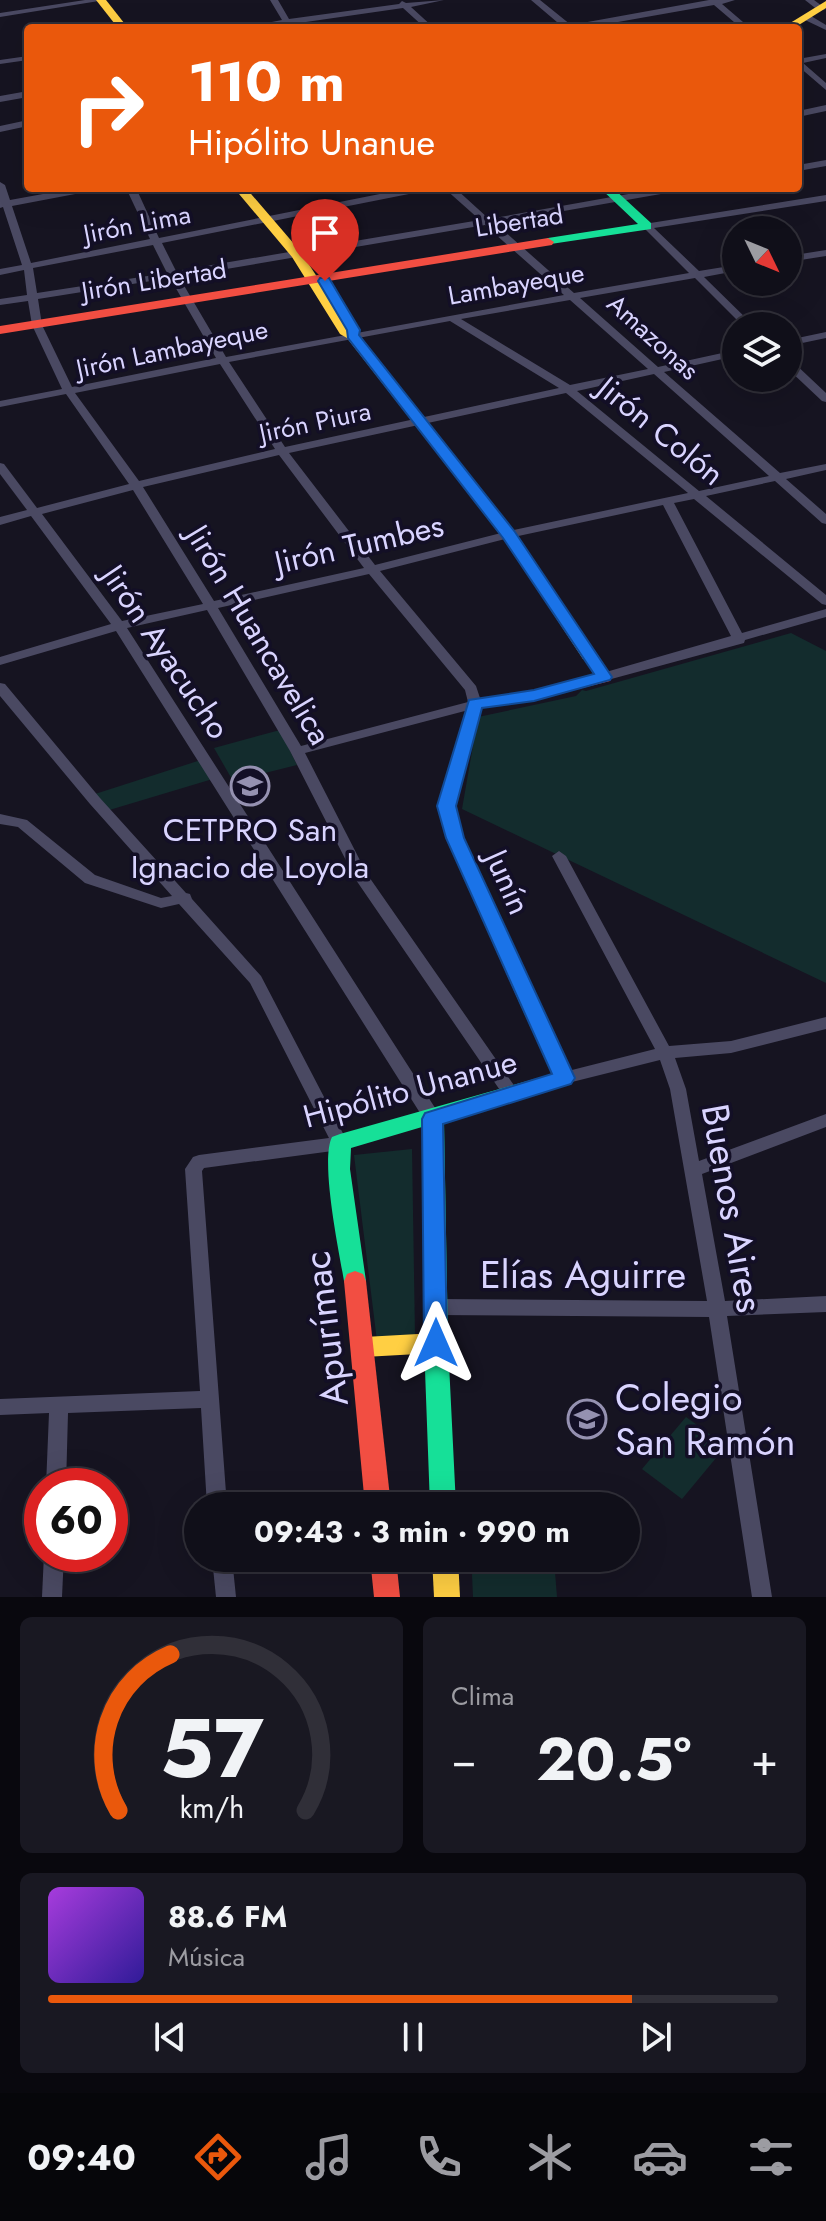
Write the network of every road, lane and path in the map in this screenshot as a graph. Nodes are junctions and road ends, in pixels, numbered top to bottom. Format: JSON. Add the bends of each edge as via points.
{"nodes":[{"id":1,"x":29,"y":0,"type":"edge"},
{"id":2,"x":101,"y":0,"type":"edge"},
{"id":3,"x":112,"y":0,"type":"edge"},
{"id":4,"x":274,"y":0,"type":"edge"},
{"id":5,"x":440,"y":0,"type":"edge"},
{"id":6,"x":535,"y":0,"type":"edge"},
{"id":7,"x":731,"y":0,"type":"edge"},
{"id":8,"x":714,"y":1,"type":"edge"},
{"id":9,"x":402,"y":3,"type":"edge"},
{"id":10,"x":816,"y":8,"type":"edge"},
{"id":11,"x":35,"y":9,"type":"junction"},
{"id":12,"x":0,"y":15,"type":"edge"},
{"id":13,"x":120,"y":24,"type":"edge"},
{"id":14,"x":131,"y":24,"type":"edge"},
{"id":15,"x":288,"y":24,"type":"edge"},
{"id":16,"x":294,"y":24,"type":"edge"},
{"id":17,"x":426,"y":24,"type":"edge"},
{"id":18,"x":565,"y":24,"type":"edge"},
{"id":19,"x":591,"y":24,"type":"edge"},
{"id":20,"x":741,"y":24,"type":"edge"},
{"id":21,"x":793,"y":24,"type":"edge"},
{"id":22,"x":826,"y":28,"type":"edge"},
{"id":23,"x":826,"y":56,"type":"edge"},
{"id":24,"x":24,"y":59,"type":"edge"},
{"id":25,"x":802,"y":61,"type":"edge"},
{"id":26,"x":0,"y":62,"type":"edge"},
{"id":27,"x":802,"y":66,"type":"edge"},
{"id":28,"x":826,"y":87,"type":"edge"},
{"id":29,"x":24,"y":95,"type":"edge"},
{"id":30,"x":0,"y":99,"type":"edge"},
{"id":31,"x":826,"y":108,"type":"edge"},
{"id":32,"x":802,"y":113,"type":"edge"},
{"id":33,"x":24,"y":124,"type":"edge"},
{"id":34,"x":0,"y":129,"type":"edge"},
{"id":35,"x":826,"y":163,"type":"edge"},
{"id":36,"x":802,"y":167,"type":"edge"},
{"id":37,"x":0,"y":185,"type":"edge"},
{"id":38,"x":69,"y":192,"type":"edge"},
{"id":39,"x":133,"y":192,"type":"edge"},
{"id":40,"x":244,"y":192,"type":"edge"},
{"id":41,"x":251,"y":192,"type":"edge"},
{"id":42,"x":405,"y":192,"type":"edge"},
{"id":43,"x":454,"y":192,"type":"edge"},
{"id":44,"x":611,"y":193,"type":"edge"},
{"id":45,"x":826,"y":198,"type":"edge"},
{"id":46,"x":3,"y":204,"type":"edge"},
{"id":47,"x":270,"y":220,"type":"junction"},
{"id":48,"x":491,"y":222,"type":"junction"},
{"id":49,"x":647,"y":226,"type":"junction"},
{"id":50,"x":155,"y":243,"type":"junction"},
{"id":51,"x":519,"y":246,"type":"junction"},
{"id":52,"x":826,"y":253,"type":"edge"},
{"id":53,"x":301,"y":254,"type":"junction"},
{"id":54,"x":802,"y":257,"type":"edge"},
{"id":55,"x":28,"y":267,"type":"junction"},
{"id":56,"x":722,"y":270,"type":"edge"},
{"id":57,"x":0,"y":272,"type":"edge"},
{"id":58,"x":696,"y":275,"type":"junction"},
{"id":59,"x":171,"y":276,"type":"junction"},
{"id":60,"x":320,"y":281,"type":"junction"},
{"id":61,"x":573,"y":295,"type":"junction"},
{"id":62,"x":33,"y":297,"type":"junction"},
{"id":63,"x":0,"y":302,"type":"edge"},
{"id":64,"x":186,"y":302,"type":"junction"},
{"id":65,"x":734,"y":312,"type":"edge"},
{"id":66,"x":452,"y":318,"type":"junction"},
{"id":67,"x":37,"y":325,"type":"junction"},
{"id":68,"x":0,"y":330,"type":"edge"},
{"id":69,"x":352,"y":335,"type":"junction"},
{"id":70,"x":826,"y":335,"type":"edge"},
{"id":71,"x":802,"y":340,"type":"edge"},
{"id":72,"x":722,"y":356,"type":"edge"},
{"id":73,"x":221,"y":361,"type":"junction"},
{"id":74,"x":656,"y":370,"type":"junction"},
{"id":75,"x":802,"y":376,"type":"edge"},
{"id":76,"x":567,"y":388,"type":"junction"},
{"id":77,"x":70,"y":393,"type":"junction"},
{"id":78,"x":826,"y":399,"type":"edge"},
{"id":79,"x":0,"y":404,"type":"edge"},
{"id":80,"x":420,"y":421,"type":"junction"},
{"id":81,"x":281,"y":452,"type":"junction"},
{"id":82,"x":0,"y":466,"type":"edge"},
{"id":83,"x":826,"y":467,"type":"edge"},
{"id":84,"x":777,"y":477,"type":"junction"},
{"id":85,"x":137,"y":486,"type":"junction"},
{"id":86,"x":697,"y":493,"type":"junction"},
{"id":87,"x":666,"y":500,"type":"junction"},
{"id":88,"x":33,"y":510,"type":"junction"},
{"id":89,"x":826,"y":520,"type":"edge"},
{"id":90,"x":0,"y":521,"type":"edge"},
{"id":91,"x":509,"y":535,"type":"junction"},
{"id":92,"x":370,"y":570,"type":"junction"},
{"id":93,"x":826,"y":601,"type":"edge"},
{"id":94,"x":210,"y":605,"type":"junction"},
{"id":95,"x":826,"y":613,"type":"edge"},
{"id":96,"x":119,"y":626,"type":"junction"},
{"id":97,"x":739,"y":640,"type":"junction"},
{"id":98,"x":0,"y":661,"type":"edge"},
{"id":99,"x":604,"y":677,"type":"junction"},
{"id":100,"x":0,"y":687,"type":"edge"},
{"id":101,"x":475,"y":704,"type":"junction"},
{"id":102,"x":297,"y":751,"type":"junction"},
{"id":103,"x":0,"y":819,"type":"edge"},
{"id":104,"x":559,"y":856,"type":"dead end"},
{"id":105,"x":185,"y":898,"type":"junction"},
{"id":106,"x":826,"y":1023,"type":"edge"},
{"id":107,"x":665,"y":1053,"type":"junction"},
{"id":108,"x":564,"y":1078,"type":"junction"},
{"id":109,"x":512,"y":1095,"type":"junction"},
{"id":110,"x":433,"y":1119,"type":"junction"},
{"id":111,"x":826,"y":1120,"type":"edge"},
{"id":112,"x":340,"y":1143,"type":"junction"},
{"id":113,"x":694,"y":1170,"type":"junction"},
{"id":114,"x":826,"y":1304,"type":"edge"},
{"id":115,"x":435,"y":1307,"type":"junction"},
{"id":116,"x":717,"y":1309,"type":"junction"},
{"id":117,"x":436,"y":1343,"type":"junction"},
{"id":118,"x":364,"y":1347,"type":"junction"},
{"id":119,"x":208,"y":1399,"type":"junction"},
{"id":120,"x":0,"y":1407,"type":"edge"},
{"id":121,"x":59,"y":1407,"type":"junction"},
{"id":122,"x":57,"y":1468,"type":"edge"},
{"id":123,"x":216,"y":1492,"type":"edge"},
{"id":124,"x":377,"y":1492,"type":"edge"},
{"id":125,"x":442,"y":1492,"type":"edge"},
{"id":126,"x":53,"y":1572,"type":"edge"},
{"id":127,"x":223,"y":1572,"type":"edge"},
{"id":128,"x":384,"y":1572,"type":"edge"},
{"id":129,"x":446,"y":1572,"type":"edge"},
{"id":130,"x":52,"y":1597,"type":"edge"},
{"id":131,"x":226,"y":1597,"type":"edge"},
{"id":132,"x":387,"y":1597,"type":"edge"},
{"id":133,"x":447,"y":1597,"type":"edge"},
{"id":134,"x":762,"y":1597,"type":"edge"}],
"edges":[{"from":1,"to":11,"type":"street"},
{"from":2,"to":11,"type":"street"},
{"from":2,"to":13,"type":"main road"},
{"from":3,"to":14,"type":"main road"},
{"from":4,"to":15,"type":"street"},
{"from":5,"to":9,"type":"street"},
{"from":6,"to":18,"type":"street"},
{"from":7,"to":8,"type":"street"},
{"from":8,"to":19,"type":"street"},
{"from":8,"to":20,"type":"street"},
{"from":9,"to":16,"type":"street"},
{"from":9,"to":17,"type":"street"},
{"from":10,"to":21,"type":"main road"},
{"from":10,"to":22,"type":"street"},
{"from":11,"to":12,"type":"street"},
{"from":23,"to":25,"type":"street"},
{"from":24,"to":26,"type":"street"},
{"from":27,"to":28,"type":"street"},
{"from":29,"to":30,"type":"street"},
{"from":31,"to":32,"type":"street"},
{"from":33,"to":34,"type":"street"},
{"from":35,"to":36,"type":"street"},
{"from":37,"to":46,"type":"street","name":"Jirón Huancavelica"},
{"from":38,"to":46,"type":"street"},
{"from":39,"to":50,"type":"street"},
{"from":40,"to":47,"type":"main road"},
{"from":41,"to":47,"type":"main road"},
{"from":42,"to":47,"type":"street","name":"Jirón Lima"},
{"from":43,"to":48,"type":"street","name":"Amazonas"},
{"from":44,"to":48,"type":"street"},
{"from":44,"to":49,"type":"main road"},
{"from":45,"to":49,"type":"street","name":"Libertad"},
{"from":46,"to":55,"type":"street","name":"Jirón Huancavelica"},
{"from":47,"to":50,"type":"street","name":"Jirón Lima"},
{"from":47,"to":53,"type":"main road"},
{"from":48,"to":51,"type":"street","name":"Amazonas"},
{"from":48,"to":53,"type":"street"},
{"from":49,"to":51,"type":"main road","name":"Libertad"},
{"from":49,"to":58,"type":"street"},
{"from":50,"to":55,"type":"street","name":"Jirón Lima"},
{"from":50,"to":59,"type":"street"},
{"from":51,"to":60,"type":"main road","name":"Libertad"},
{"from":51,"to":61,"type":"street","name":"Amazonas"},
{"from":52,"to":54,"type":"street"},
{"from":53,"to":59,"type":"street"},
{"from":53,"to":60,"type":"main road"},
{"from":55,"to":57,"type":"street","name":"Jirón Lima"},
{"from":55,"to":62,"type":"street","name":"Jirón Huancavelica"},
{"from":56,"to":58,"type":"street","name":"Lambayeque"},
{"from":58,"to":61,"type":"street","name":"Lambayeque"},
{"from":58,"to":65,"type":"street"},
{"from":59,"to":62,"type":"street"},
{"from":59,"to":64,"type":"street"},
{"from":60,"to":64,"type":"main road","name":"Jirón Libertad"},
{"from":60,"to":69,"type":"main road"},
{"from":61,"to":66,"type":"street","name":"Lambayeque"},
{"from":61,"to":74,"type":"street","name":"Amazonas"},
{"from":62,"to":63,"type":"street"},
{"from":62,"to":67,"type":"street","name":"Jirón Huancavelica"},
{"from":64,"to":67,"type":"main road","name":"Jirón Libertad"},
{"from":64,"to":73,"type":"street"},
{"from":66,"to":69,"type":"street","name":"Lambayeque"},
{"from":66,"to":76,"type":"street","name":"Jirón Colón"},
{"from":67,"to":68,"type":"main road","name":"Jirón Libertad"},
{"from":67,"to":77,"type":"street","name":"Jirón Huancavelica"},
{"from":69,"to":73,"type":"street","name":"Jirón Lambayeque"},
{"from":69,"to":80,"type":"main road"},
{"from":70,"to":71,"type":"street"},
{"from":72,"to":74,"type":"street","name":"Jirón Piura"},
{"from":73,"to":77,"type":"street","name":"Jirón Lambayeque"},
{"from":73,"to":81,"type":"street"},
{"from":74,"to":76,"type":"street","name":"Jirón Piura"},
{"from":74,"to":84,"type":"street","name":"Amazonas"},
{"from":75,"to":78,"type":"street"},
{"from":76,"to":80,"type":"street","name":"Jirón Piura"},
{"from":76,"to":86,"type":"street","name":"Jirón Colón"},
{"from":77,"to":79,"type":"street","name":"Jirón Lambayeque"},
{"from":77,"to":85,"type":"street","name":"Jirón Huancavelica"},
{"from":80,"to":81,"type":"street","name":"Jirón Piura"},
{"from":80,"to":91,"type":"main road"},
{"from":81,"to":85,"type":"street","name":"Jirón Piura"},
{"from":81,"to":92,"type":"street"},
{"from":82,"to":88,"type":"street","name":"Jirón Ayacucho"},
{"from":83,"to":84,"type":"street","name":"Jirón Tumbes"},
{"from":84,"to":86,"type":"street","name":"Jirón Tumbes"},
{"from":84,"to":89,"type":"street","name":"Amazonas"},
{"from":85,"to":88,"type":"street","name":"Jirón Piura"},
{"from":85,"to":94,"type":"street","name":"Jirón Huancavelica"},
{"from":86,"to":87,"type":"street","name":"Jirón Tumbes"},
{"from":86,"to":93,"type":"street","name":"Jirón Colón"},
{"from":87,"to":91,"type":"street","name":"Jirón Tumbes"},
{"from":87,"to":97,"type":"street"},
{"from":88,"to":90,"type":"street","name":"Jirón Piura"},
{"from":88,"to":96,"type":"street","name":"Jirón Ayacucho"},
{"from":91,"to":92,"type":"street","name":"Jirón Tumbes"},
{"from":91,"to":99,"type":"main road"},
{"from":92,"to":94,"type":"street","name":"Jirón Tumbes"},
{"from":92,"to":101,"type":"street","via":[[471,689]]},
{"from":94,"to":96,"type":"street","name":"Jirón Tumbes"},
{"from":94,"to":102,"type":"street","name":"Jirón Huancavelica"},
{"from":95,"to":97,"type":"street"},
{"from":96,"to":98,"type":"street","name":"Jirón Tumbes"},
{"from":96,"to":110,"type":"street","name":"Jirón Ayacucho"},
{"from":97,"to":99,"type":"street"},
{"from":99,"to":101,"type":"main road"},
{"from":100,"to":105,"type":"street"},
{"from":101,"to":102,"type":"street"},
{"from":101,"to":108,"type":"main road","name":"Junín","via":[[446,806],[455,838]]},
{"from":102,"to":109,"type":"street","name":"Jirón Huancavelica","via":[[361,876]]},
{"from":103,"to":105,"type":"street","via":[[22,823],[90,879],[161,903]]},
{"from":104,"to":107,"type":"street","name":"Buenos Aires"},
{"from":105,"to":112,"type":"street","via":[[256,980]]},
{"from":106,"to":107,"type":"street","name":"Hipólito Unanue","via":[[731,1047]]},
{"from":107,"to":108,"type":"street","name":"Hipólito Unanue"},
{"from":107,"to":113,"type":"street","name":"Buenos Aires"},
{"from":108,"to":109,"type":"main road","name":"Hipólito Unanue"},
{"from":109,"to":110,"type":"main road","name":"Hipólito Unanue"},
{"from":110,"to":112,"type":"main road","name":"Hipólito Unanue"},
{"from":110,"to":115,"type":"main road"},
{"from":111,"to":113,"type":"street"},
{"from":112,"to":118,"type":"main road","name":"Apurímac","via":[[339,1169]]},
{"from":112,"to":119,"type":"street","name":"Hipólito Unanue","via":[[195,1165]]},
{"from":113,"to":116,"type":"street","name":"Buenos Aires"},
{"from":114,"to":116,"type":"street","name":"Elías Aguirre"},
{"from":115,"to":116,"type":"street","name":"Elías Aguirre"},
{"from":115,"to":117,"type":"main road"},
{"from":116,"to":134,"type":"street","name":"Buenos Aires"},
{"from":117,"to":118,"type":"main road"},
{"from":117,"to":125,"type":"main road"},
{"from":118,"to":124,"type":"main road","name":"Apurímac"},
{"from":119,"to":121,"type":"street"},
{"from":119,"to":123,"type":"street"},
{"from":120,"to":121,"type":"street"},
{"from":121,"to":122,"type":"street"},
{"from":126,"to":130,"type":"street"},
{"from":127,"to":131,"type":"street"},
{"from":128,"to":132,"type":"main road"},
{"from":129,"to":133,"type":"main road"}]}
